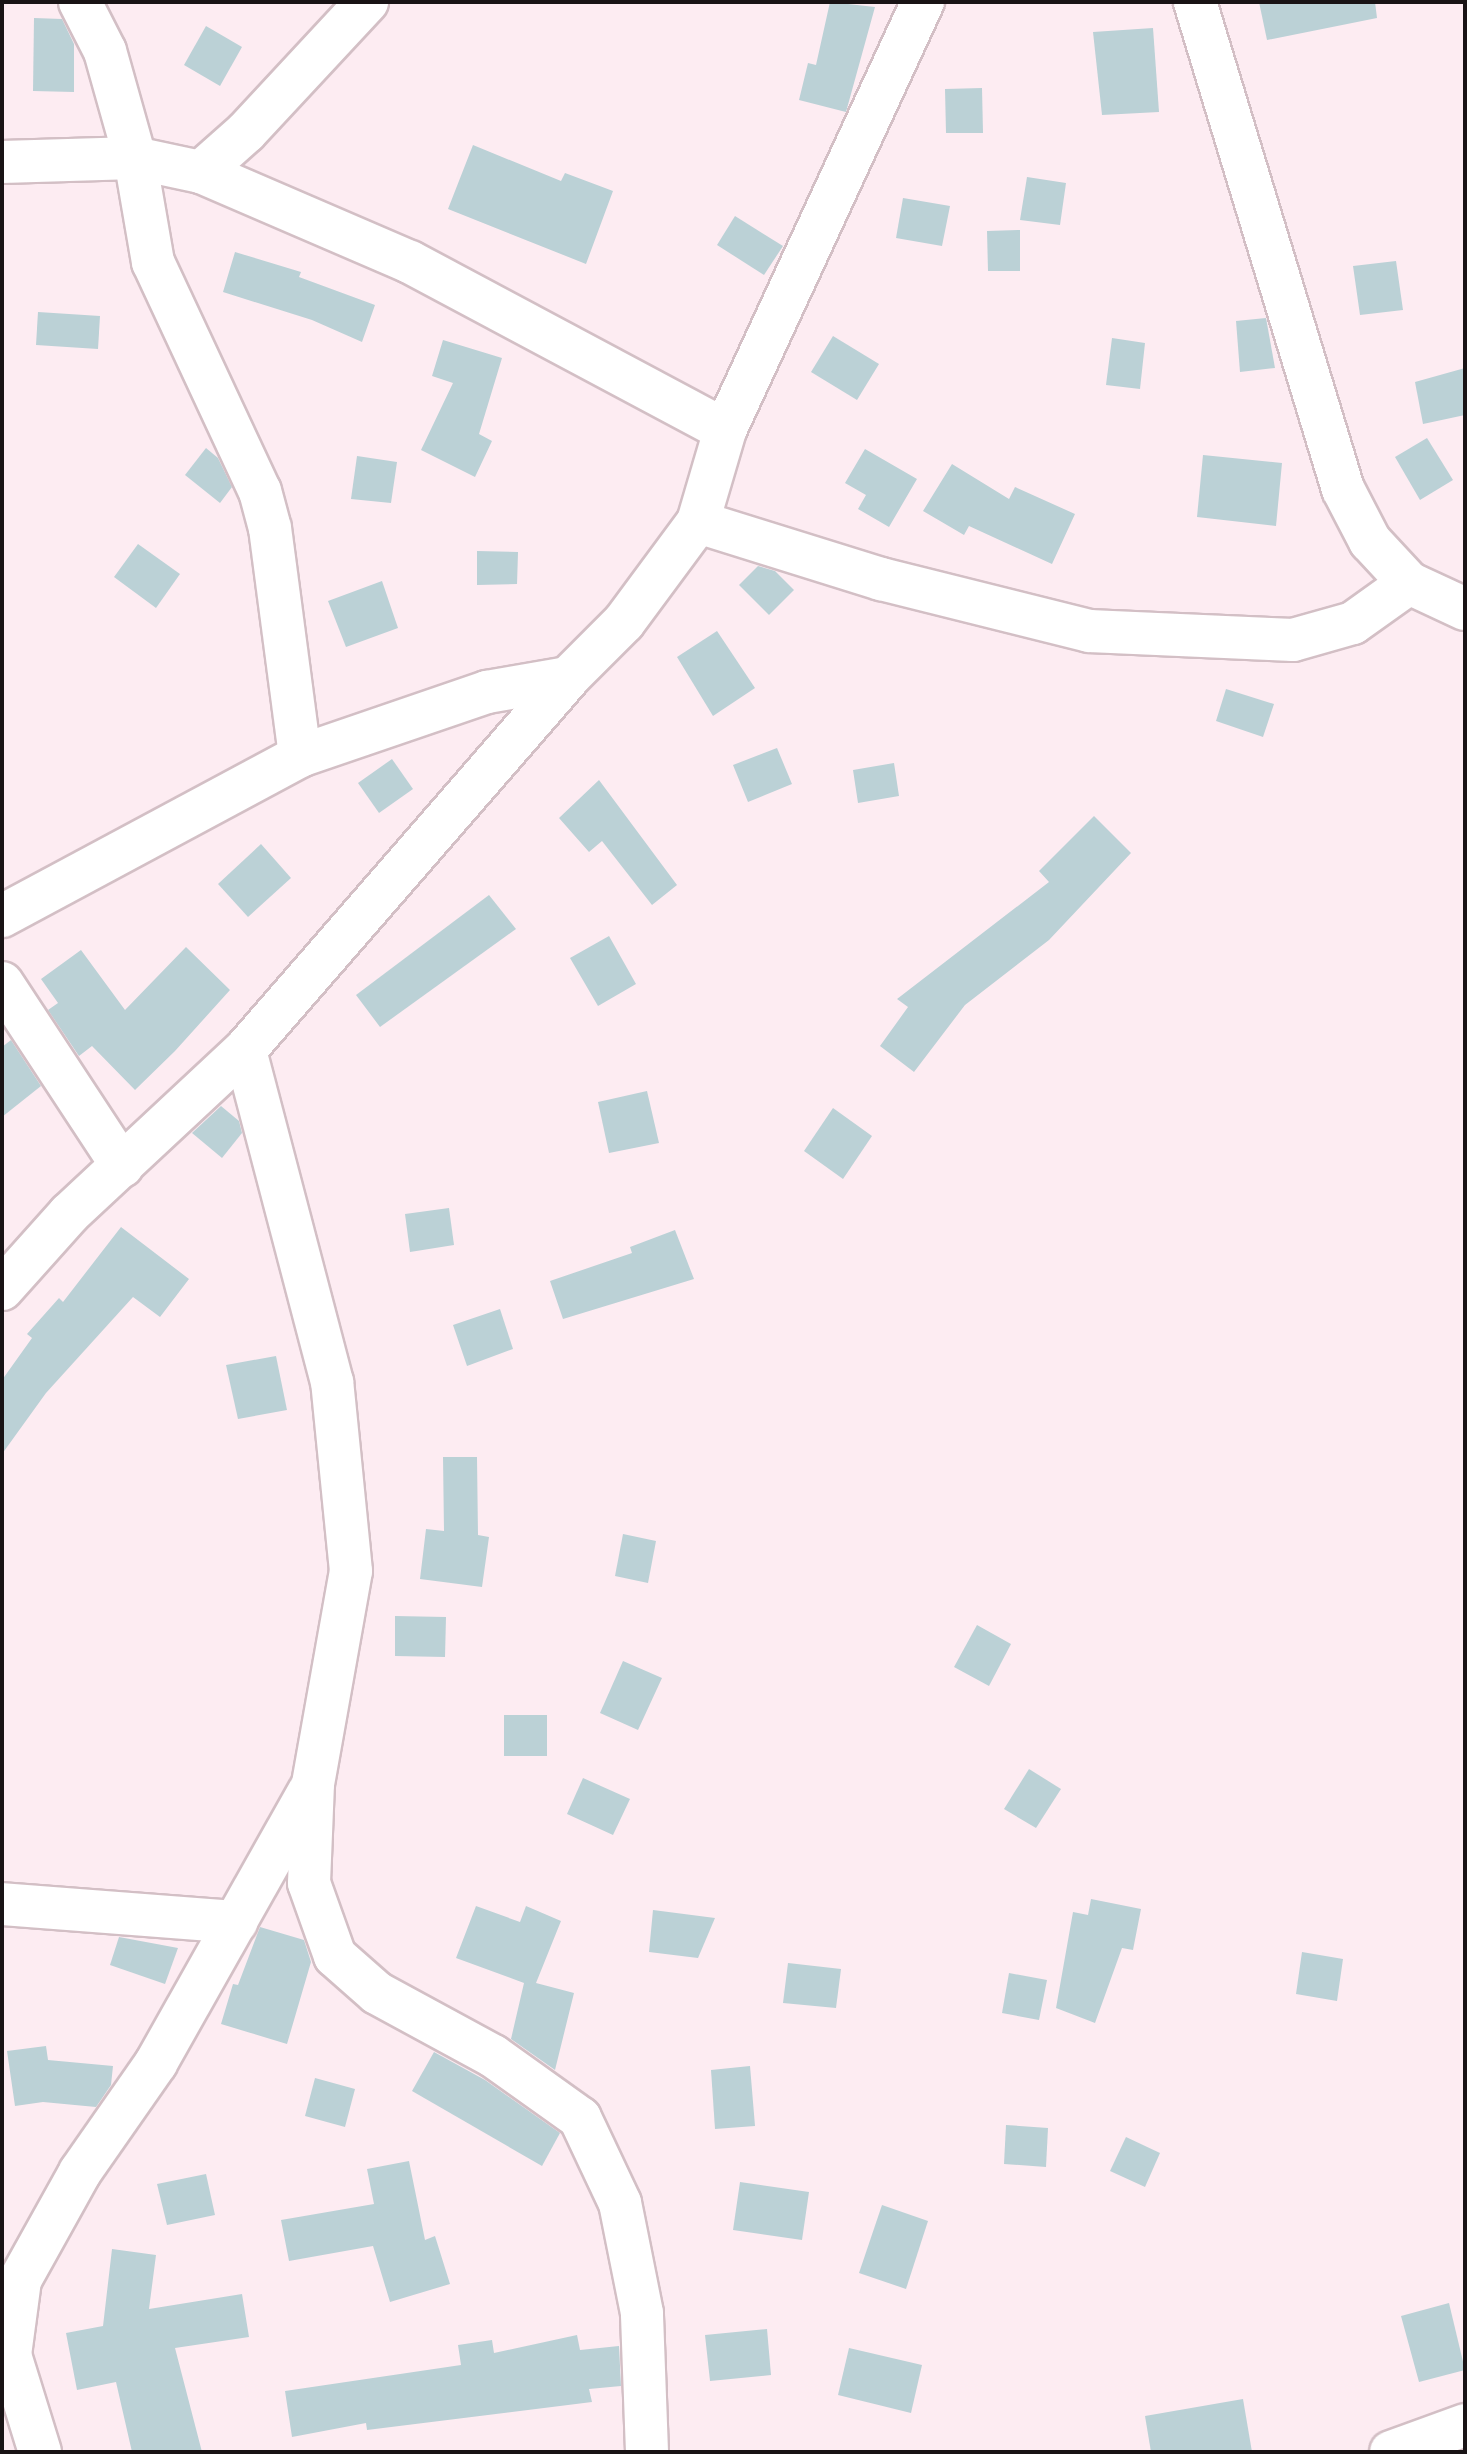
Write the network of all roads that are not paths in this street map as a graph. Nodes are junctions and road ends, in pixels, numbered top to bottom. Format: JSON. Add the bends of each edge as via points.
{"nodes":[{"id":1,"x":80,"y":2,"type":"edge"},
{"id":2,"x":367,"y":2,"type":"edge"},
{"id":3,"x":923,"y":2,"type":"edge"},
{"id":4,"x":1195,"y":2,"type":"edge"},
{"id":5,"x":135,"y":158,"type":"junction"},
{"id":6,"x":2,"y":162,"type":"edge"},
{"id":7,"x":201,"y":172,"type":"junction"},
{"id":8,"x":725,"y":430,"type":"junction"},
{"id":9,"x":698,"y":522,"type":"junction"},
{"id":10,"x":1409,"y":583,"type":"junction"},
{"id":11,"x":1465,"y":609,"type":"edge"},
{"id":12,"x":568,"y":678,"type":"junction"},
{"id":13,"x":300,"y":756,"type":"junction"},
{"id":14,"x":2,"y":916,"type":"edge"},
{"id":15,"x":2,"y":983,"type":"edge"},
{"id":16,"x":245,"y":1050,"type":"junction"},
{"id":17,"x":122,"y":1166,"type":"junction"},
{"id":18,"x":2,"y":1289,"type":"edge"},
{"id":19,"x":313,"y":1784,"type":"junction"},
{"id":20,"x":2,"y":1904,"type":"edge"},
{"id":21,"x":236,"y":1922,"type":"junction"},
{"id":22,"x":1465,"y":2425,"type":"edge"},
{"id":23,"x":40,"y":2452,"type":"edge"},
{"id":24,"x":647,"y":2452,"type":"edge"},
{"id":25,"x":1391,"y":2452,"type":"edge"}],
"edges":[{"from":1,"to":5,"type":"street","via":[[105,51]]},
{"from":2,"to":7,"type":"street","via":[[246,132]]},
{"from":3,"to":8,"type":"street"},
{"from":4,"to":10,"type":"street","via":[[1343,489],[1370,541]]},
{"from":5,"to":6,"type":"street"},
{"from":5,"to":7,"type":"street"},
{"from":5,"to":13,"type":"street","via":[[153,262],[260,491],[270,528]]},
{"from":7,"to":8,"type":"street","via":[[410,262]]},
{"from":8,"to":9,"type":"street"},
{"from":9,"to":10,"type":"street","via":[[881,579],[1089,631],[1293,640],[1353,623]]},
{"from":9,"to":12,"type":"street","via":[[624,622]]},
{"from":10,"to":11,"type":"street"},
{"from":12,"to":13,"type":"street","via":[[487,692]]},
{"from":12,"to":16,"type":"street"},
{"from":13,"to":14,"type":"street"},
{"from":15,"to":17,"type":"street"},
{"from":16,"to":17,"type":"street"},
{"from":16,"to":19,"type":"street","via":[[332,1382],[351,1571]]},
{"from":17,"to":18,"type":"street"},
{"from":19,"to":21,"type":"street"},
{"from":19,"to":24,"type":"street","via":[[309,1883],[335,1956],[377,1993],[493,2056],[580,2118],[620,2203],[642,2313]]},
{"from":20,"to":21,"type":"street"},
{"from":21,"to":23,"type":"street","via":[[156,2063],[80,2172],[20,2280],[10,2355]]},
{"from":22,"to":25,"type":"street"}]}
